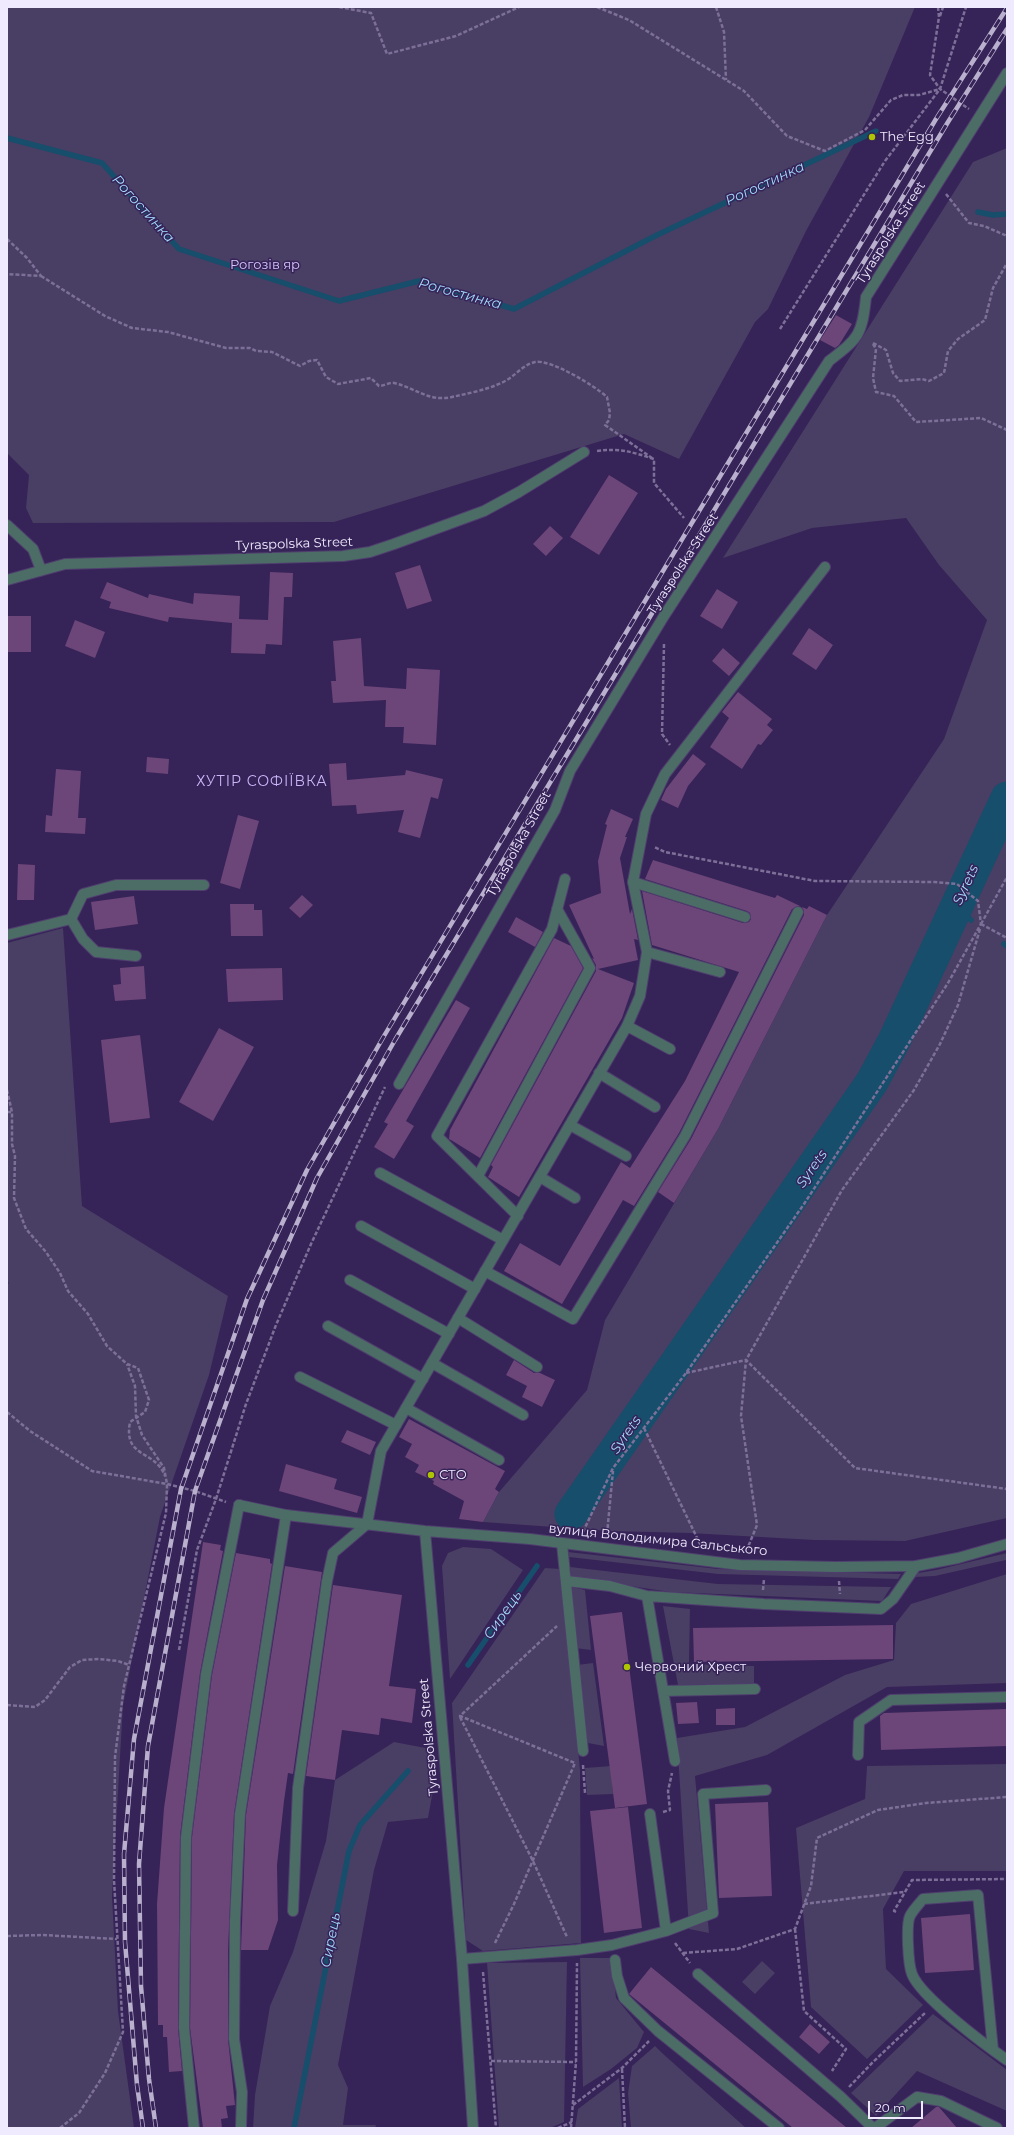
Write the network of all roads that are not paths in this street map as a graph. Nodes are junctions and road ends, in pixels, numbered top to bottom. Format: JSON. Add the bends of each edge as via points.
{"nodes":[{"id":1,"x":1007,"y":73,"type":"edge"},
{"id":2,"x":584,"y":452,"type":"road end"},
{"id":3,"x":7,"y":525,"type":"edge"},
{"id":4,"x":825,"y":567,"type":"dead end"},
{"id":5,"x":41,"y":570,"type":"junction"},
{"id":6,"x":7,"y":580,"type":"edge"},
{"id":7,"x":565,"y":879,"type":"dead end"},
{"id":8,"x":633,"y":882,"type":"junction"},
{"id":9,"x":204,"y":885,"type":"dead end"},
{"id":10,"x":557,"y":909,"type":"junction"},
{"id":11,"x":798,"y":912,"type":"dead end"},
{"id":12,"x":746,"y":917,"type":"dead end"},
{"id":13,"x":71,"y":919,"type":"junction"},
{"id":14,"x":7,"y":935,"type":"edge"},
{"id":15,"x":647,"y":952,"type":"junction"},
{"id":16,"x":136,"y":956,"type":"dead end"},
{"id":17,"x":720,"y":972,"type":"dead end"},
{"id":18,"x":627,"y":1026,"type":"junction"},
{"id":19,"x":670,"y":1049,"type":"dead end"},
{"id":20,"x":600,"y":1073,"type":"junction"},
{"id":21,"x":399,"y":1084,"type":"dead end"},
{"id":22,"x":655,"y":1107,"type":"dead end"},
{"id":23,"x":570,"y":1125,"type":"junction"},
{"id":24,"x":626,"y":1156,"type":"dead end"},
{"id":25,"x":380,"y":1173,"type":"dead end"},
{"id":26,"x":478,"y":1176,"type":"junction"},
{"id":27,"x":540,"y":1177,"type":"junction"},
{"id":28,"x":575,"y":1198,"type":"dead end"},
{"id":29,"x":518,"y":1216,"type":"junction"},
{"id":30,"x":361,"y":1226,"type":"dead end"},
{"id":31,"x":503,"y":1240,"type":"junction"},
{"id":32,"x":485,"y":1271,"type":"junction"},
{"id":33,"x":350,"y":1280,"type":"dead end"},
{"id":34,"x":475,"y":1289,"type":"junction"},
{"id":35,"x":458,"y":1318,"type":"junction"},
{"id":36,"x":328,"y":1326,"type":"dead end"},
{"id":37,"x":449,"y":1334,"type":"junction"},
{"id":38,"x":432,"y":1363,"type":"junction"},
{"id":39,"x":537,"y":1367,"type":"dead end"},
{"id":40,"x":300,"y":1377,"type":"dead end"},
{"id":41,"x":423,"y":1379,"type":"junction"},
{"id":42,"x":406,"y":1408,"type":"junction"},
{"id":43,"x":523,"y":1415,"type":"dead end"},
{"id":44,"x":396,"y":1425,"type":"junction"},
{"id":45,"x":499,"y":1460,"type":"dead end"},
{"id":46,"x":286,"y":1515,"type":"junction"},
{"id":47,"x":367,"y":1524,"type":"junction"},
{"id":48,"x":425,"y":1531,"type":"junction"},
{"id":49,"x":562,"y":1544,"type":"junction"},
{"id":50,"x":1007,"y":1544,"type":"edge"},
{"id":51,"x":916,"y":1566,"type":"junction"},
{"id":52,"x":567,"y":1581,"type":"junction"},
{"id":53,"x":647,"y":1596,"type":"junction"},
{"id":54,"x":755,"y":1689,"type":"dead end"},
{"id":55,"x":663,"y":1691,"type":"junction"},
{"id":56,"x":1007,"y":1697,"type":"edge"},
{"id":57,"x":583,"y":1751,"type":"dead end"},
{"id":58,"x":858,"y":1755,"type":"dead end"},
{"id":59,"x":675,"y":1761,"type":"dead end"},
{"id":60,"x":766,"y":1790,"type":"dead end"},
{"id":61,"x":650,"y":1814,"type":"dead end"},
{"id":62,"x":293,"y":1911,"type":"dead end"},
{"id":63,"x":666,"y":1931,"type":"junction"},
{"id":64,"x":462,"y":1960,"type":"junction"},
{"id":65,"x":615,"y":1960,"type":"dead end"},
{"id":66,"x":698,"y":1974,"type":"dead end"},
{"id":67,"x":993,"y":2050,"type":"junction"},
{"id":68,"x":1007,"y":2060,"type":"edge"},
{"id":69,"x":194,"y":2128,"type":"edge"},
{"id":70,"x":241,"y":2128,"type":"edge"},
{"id":71,"x":473,"y":2128,"type":"edge"},
{"id":72,"x":779,"y":2128,"type":"edge"},
{"id":73,"x":874,"y":2128,"type":"edge"},
{"id":74,"x":997,"y":2128,"type":"edge"}],
"edges":[{"from":1,"to":21,"type":"street","name":"Tyraspolska Street","via":[[866,297],[863,325],[851,344],[829,361],[664,616],[570,771],[555,810]]},
{"from":2,"to":5,"type":"street","name":"Tyraspolska Street","via":[[484,511],[370,552],[343,556],[65,564]]},
{"from":3,"to":5,"type":"street","via":[[33,549]]},
{"from":4,"to":8,"type":"street","via":[[665,774],[646,814]]},
{"from":5,"to":6,"type":"street","name":"Tyraspolska Street"},
{"from":7,"to":10,"type":"street"},
{"from":8,"to":12,"type":"street"},
{"from":8,"to":15,"type":"street"},
{"from":9,"to":13,"type":"street","via":[[116,885],[83,894]]},
{"from":10,"to":26,"type":"street","via":[[590,968]]},
{"from":10,"to":26,"type":"street","via":[[552,929],[438,1136]]},
{"from":11,"to":32,"type":"street","via":[[685,1136],[573,1319]]},
{"from":13,"to":14,"type":"street"},
{"from":13,"to":16,"type":"street","via":[[83,939],[96,952]]},
{"from":15,"to":17,"type":"street"},
{"from":15,"to":18,"type":"street","via":[[640,996]]},
{"from":18,"to":19,"type":"street"},
{"from":18,"to":20,"type":"street"},
{"from":20,"to":22,"type":"street"},
{"from":20,"to":23,"type":"street"},
{"from":23,"to":24,"type":"street"},
{"from":23,"to":27,"type":"street"},
{"from":25,"to":31,"type":"street"},
{"from":26,"to":29,"type":"street"},
{"from":27,"to":28,"type":"street"},
{"from":27,"to":29,"type":"street"},
{"from":29,"to":31,"type":"street"},
{"from":30,"to":34,"type":"street"},
{"from":31,"to":32,"type":"street"},
{"from":32,"to":34,"type":"street"},
{"from":33,"to":37,"type":"street"},
{"from":34,"to":35,"type":"street"},
{"from":35,"to":37,"type":"street"},
{"from":35,"to":39,"type":"street"},
{"from":36,"to":41,"type":"street"},
{"from":37,"to":38,"type":"street"},
{"from":38,"to":41,"type":"street"},
{"from":38,"to":43,"type":"street"},
{"from":40,"to":44,"type":"street"},
{"from":41,"to":42,"type":"street"},
{"from":42,"to":44,"type":"street"},
{"from":42,"to":45,"type":"street"},
{"from":44,"to":47,"type":"street","via":[[381,1451]]},
{"from":46,"to":47,"type":"street"},
{"from":46,"to":69,"type":"street","via":[[238,1505],[206,1674],[186,1837],[184,2028]]},
{"from":46,"to":70,"type":"street","via":[[240,1814],[235,1921],[234,2039],[242,2092]]},
{"from":47,"to":48,"type":"street"},
{"from":47,"to":62,"type":"street","via":[[333,1553],[327,1581],[298,1788]]},
{"from":48,"to":49,"type":"street","name":"вулиця Володимира Сальського"},
{"from":48,"to":64,"type":"street","name":"Tyraspolska Street"},
{"from":49,"to":51,"type":"street","name":"вулиця Володимира Сальського","via":[[740,1565]]},
{"from":49,"to":52,"type":"street"},
{"from":50,"to":51,"type":"street","name":"вулиця Володимира Сальського","via":[[958,1558]]},
{"from":51,"to":53,"type":"street","via":[[893,1599],[881,1609]]},
{"from":52,"to":53,"type":"street","via":[[610,1586]]},
{"from":52,"to":57,"type":"street"},
{"from":53,"to":55,"type":"street"},
{"from":54,"to":55,"type":"street"},
{"from":55,"to":59,"type":"street"},
{"from":56,"to":58,"type":"street","via":[[891,1700],[859,1722]]},
{"from":60,"to":63,"type":"street","via":[[703,1794],[713,1913]]},
{"from":61,"to":63,"type":"street"},
{"from":63,"to":64,"type":"street","via":[[612,1946]]},
{"from":64,"to":71,"type":"street","name":"Tyraspolska Street"},
{"from":65,"to":72,"type":"street","via":[[624,1998],[658,2031]]},
{"from":66,"to":73,"type":"street"},
{"from":67,"to":67,"type":"street","via":[[920,1987],[912,1974],[908,1957],[910,1916],[923,1899],[978,1895]]},
{"from":67,"to":68,"type":"street"},
{"from":73,"to":74,"type":"street","via":[[917,2097],[941,2101]]}]}
